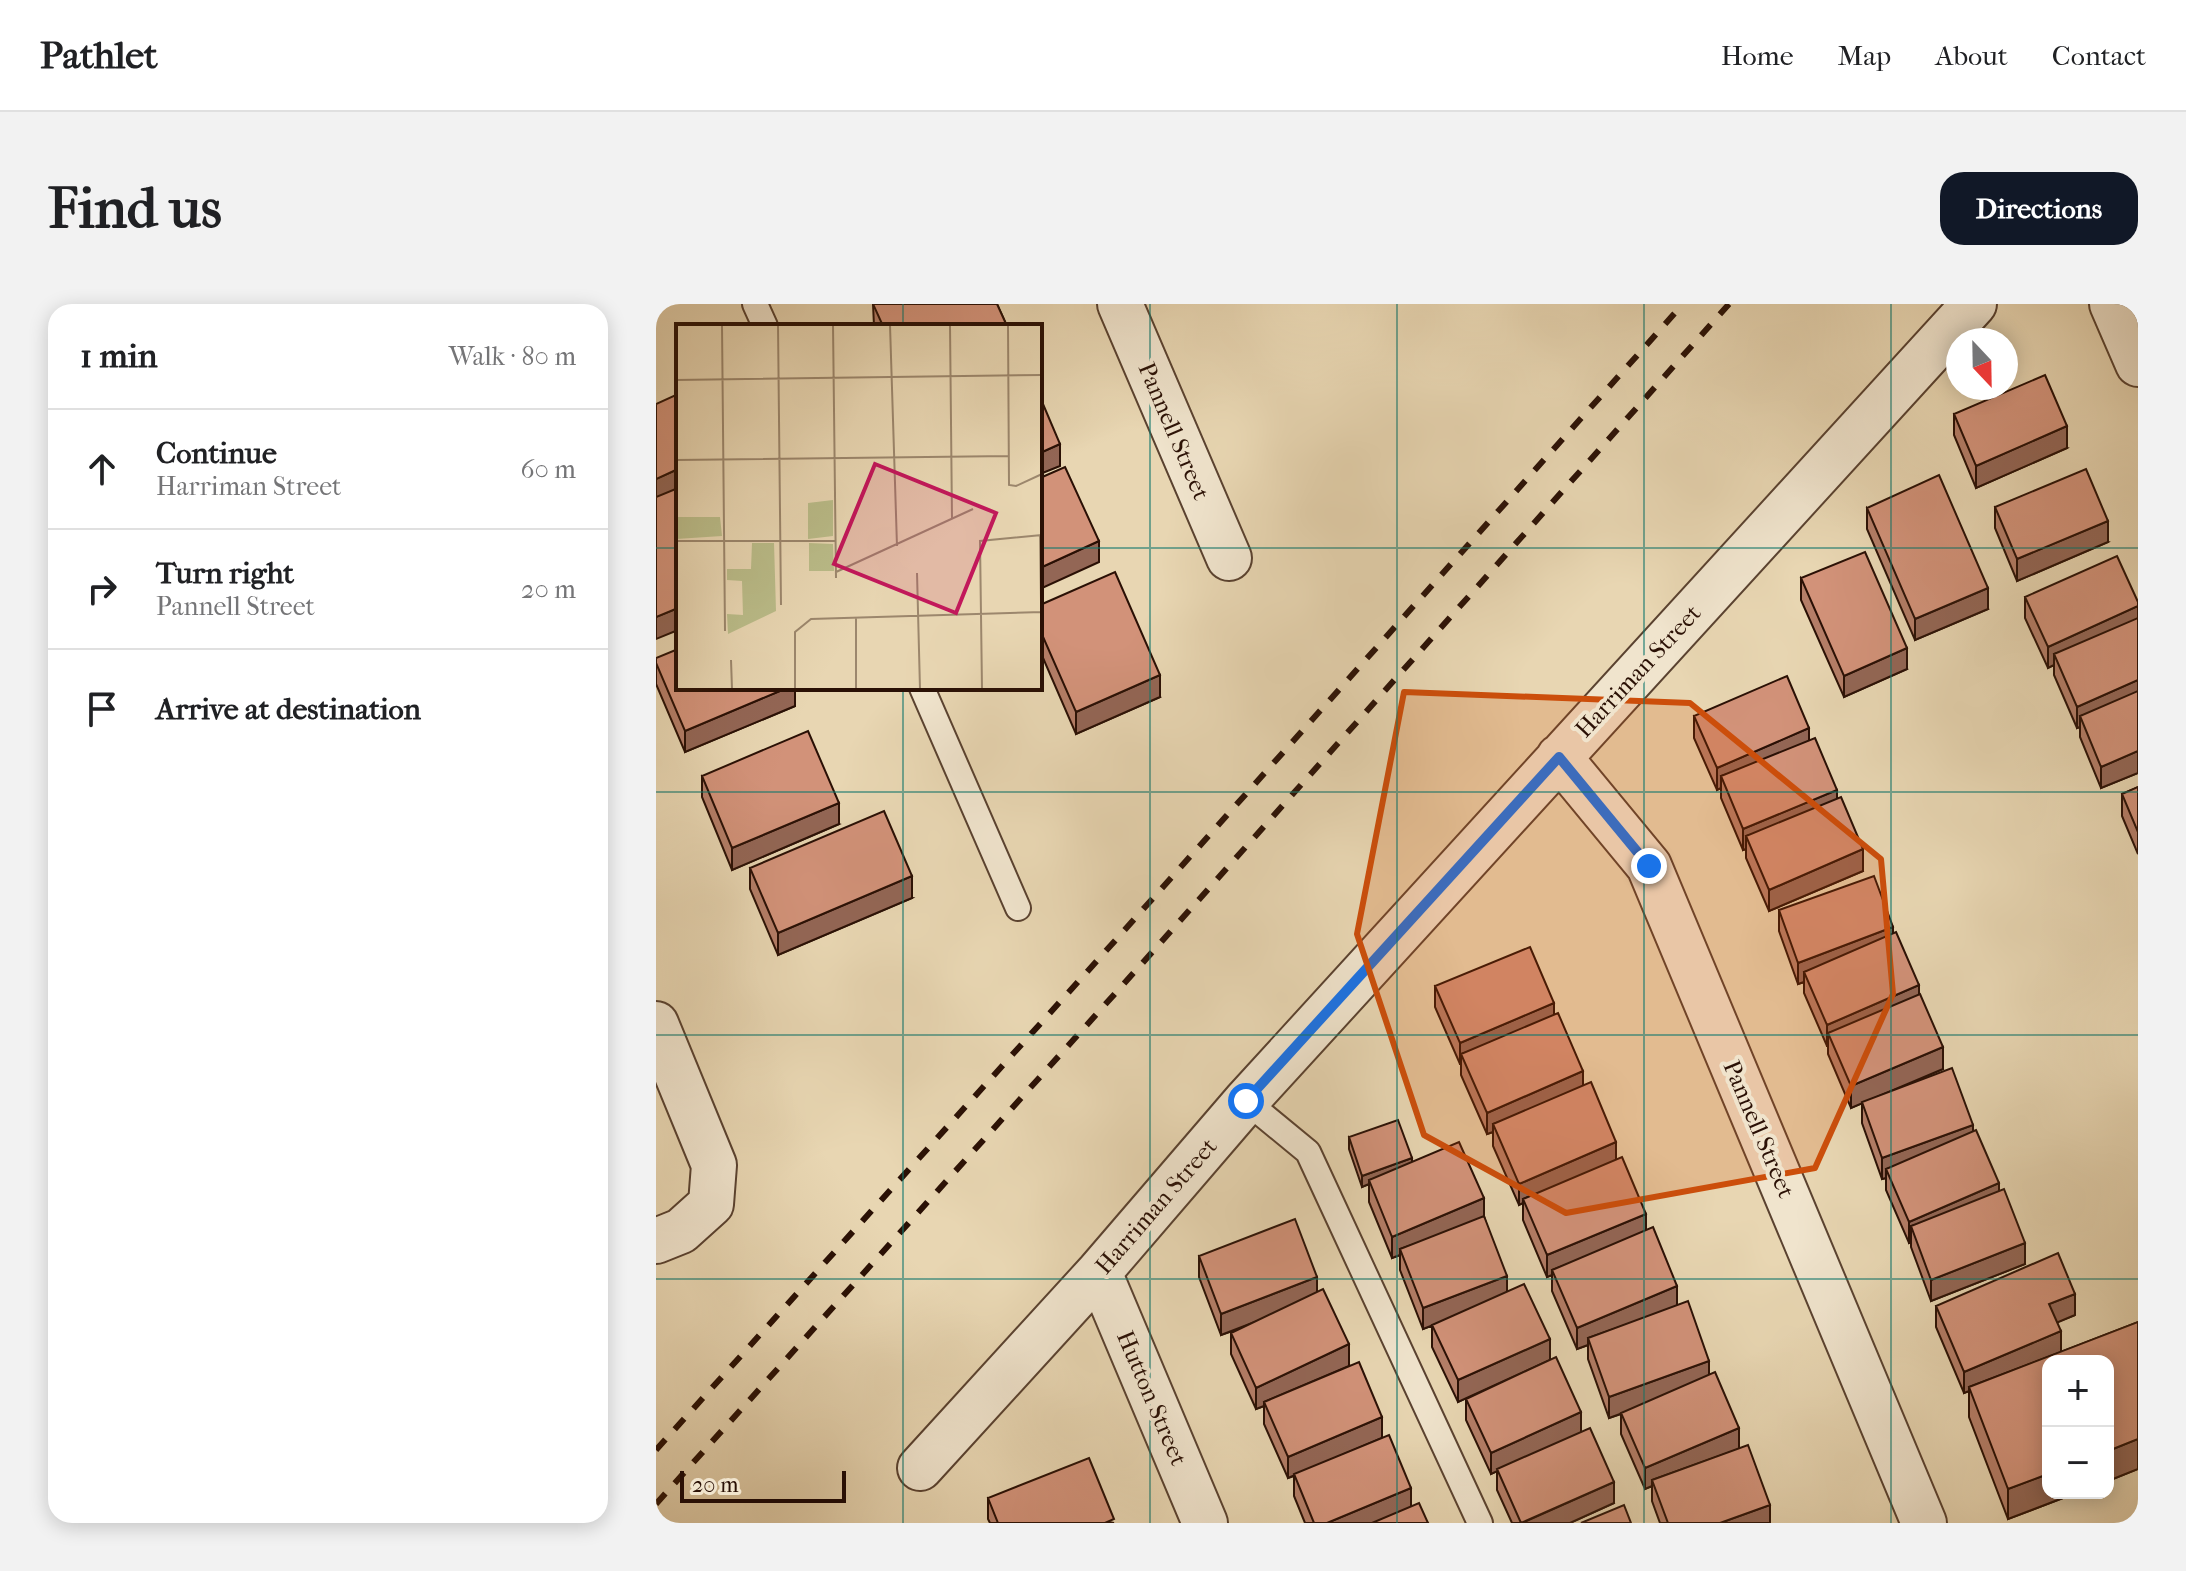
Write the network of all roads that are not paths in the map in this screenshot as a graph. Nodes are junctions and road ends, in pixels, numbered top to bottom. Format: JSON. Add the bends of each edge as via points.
{"nodes":[{"id":1,"x":755,"y":304,"type":"edge"},
{"id":2,"x":1120,"y":304,"type":"edge"},
{"id":3,"x":1974,"y":304,"type":"edge"},
{"id":4,"x":2112,"y":304,"type":"edge"},
{"id":5,"x":764,"y":324,"type":"edge"},
{"id":6,"x":2138,"y":364,"type":"edge"},
{"id":7,"x":1229,"y":558,"type":"dead end"},
{"id":8,"x":923,"y":690,"type":"edge"},
{"id":9,"x":1559,"y":757,"type":"junction"},
{"id":10,"x":1018,"y":908,"type":"dead end"},
{"id":11,"x":656,"y":1024,"type":"edge"},
{"id":12,"x":1246,"y":1101,"type":"junction"},
{"id":13,"x":656,"y":1241,"type":"edge"},
{"id":14,"x":1099,"y":1272,"type":"junction"},
{"id":15,"x":920,"y":1468,"type":"dead end"},
{"id":16,"x":1205,"y":1523,"type":"edge"},
{"id":17,"x":1480,"y":1523,"type":"edge"},
{"id":18,"x":1924,"y":1523,"type":"edge"}],
"edges":[{"from":1,"to":5,"type":"lane"},
{"from":2,"to":7,"type":"street","name":"Pannell Street"},
{"from":3,"to":9,"type":"street","name":"Harriman Street"},
{"from":4,"to":6,"type":"street"},
{"from":8,"to":10,"type":"lane"},
{"from":9,"to":12,"type":"street","name":"Harriman Street"},
{"from":9,"to":18,"type":"street","name":"Pannell Street","via":[[1649,866]]},
{"from":11,"to":13,"type":"street","via":[[714,1165],[711,1204],[681,1231]]},
{"from":12,"to":14,"type":"street","name":"Harriman Street"},
{"from":12,"to":17,"type":"lane","via":[[1308,1152]]},
{"from":14,"to":15,"type":"street","name":"Harriman Street"},
{"from":14,"to":16,"type":"street","name":"Hutton Street"}]}
